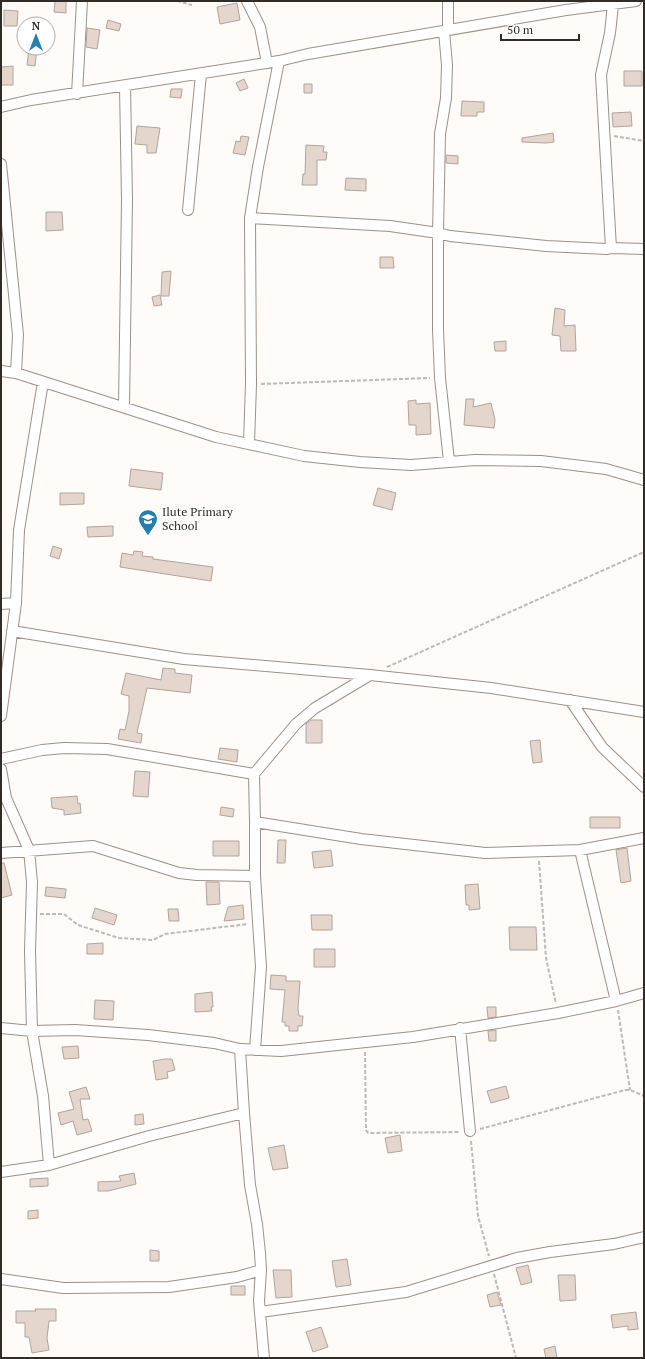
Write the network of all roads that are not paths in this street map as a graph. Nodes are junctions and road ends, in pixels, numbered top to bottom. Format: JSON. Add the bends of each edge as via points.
{"nodes":[{"id":1,"x":82,"y":1,"type":"edge"},
{"id":2,"x":247,"y":1,"type":"edge"},
{"id":3,"x":448,"y":1,"type":"edge"},
{"id":4,"x":636,"y":1,"type":"edge"},
{"id":5,"x":566,"y":5,"type":"edge"},
{"id":6,"x":613,"y":5,"type":"junction"},
{"id":7,"x":446,"y":30,"type":"junction"},
{"id":8,"x":279,"y":61,"type":"junction"},
{"id":9,"x":267,"y":63,"type":"junction"},
{"id":10,"x":201,"y":74,"type":"junction"},
{"id":11,"x":125,"y":86,"type":"junction"},
{"id":12,"x":77,"y":94,"type":"junction"},
{"id":13,"x":1,"y":107,"type":"edge"},
{"id":14,"x":1,"y":164,"type":"edge"},
{"id":15,"x":188,"y":210,"type":"dead end"},
{"id":16,"x":250,"y":218,"type":"junction"},
{"id":17,"x":438,"y":233,"type":"junction"},
{"id":18,"x":611,"y":248,"type":"junction"},
{"id":19,"x":644,"y":249,"type":"edge"},
{"id":20,"x":1,"y":371,"type":"edge"},
{"id":21,"x":16,"y":373,"type":"junction"},
{"id":22,"x":43,"y":382,"type":"junction"},
{"id":23,"x":124,"y":406,"type":"junction"},
{"id":24,"x":249,"y":443,"type":"junction"},
{"id":25,"x":449,"y":461,"type":"junction"},
{"id":26,"x":644,"y":480,"type":"edge"},
{"id":27,"x":16,"y":603,"type":"junction"},
{"id":28,"x":1,"y":604,"type":"edge"},
{"id":29,"x":12,"y":631,"type":"junction"},
{"id":30,"x":370,"y":674,"type":"junction"},
{"id":31,"x":570,"y":700,"type":"junction"},
{"id":32,"x":644,"y":712,"type":"edge"},
{"id":33,"x":1,"y":716,"type":"edge"},
{"id":34,"x":1,"y":759,"type":"edge"},
{"id":35,"x":1,"y":769,"type":"edge"},
{"id":36,"x":254,"y":774,"type":"junction"},
{"id":37,"x":644,"y":787,"type":"edge"},
{"id":38,"x":255,"y":822,"type":"junction"},
{"id":39,"x":644,"y":838,"type":"edge"},
{"id":40,"x":29,"y":850,"type":"junction"},
{"id":41,"x":580,"y":850,"type":"junction"},
{"id":42,"x":1,"y":853,"type":"edge"},
{"id":43,"x":255,"y":876,"type":"junction"},
{"id":44,"x":644,"y":993,"type":"edge"},
{"id":45,"x":616,"y":1001,"type":"junction"},
{"id":46,"x":1,"y":1028,"type":"edge"},
{"id":47,"x":460,"y":1028,"type":"junction"},
{"id":48,"x":32,"y":1031,"type":"junction"},
{"id":49,"x":240,"y":1049,"type":"junction"},
{"id":50,"x":255,"y":1050,"type":"junction"},
{"id":51,"x":244,"y":1113,"type":"junction"},
{"id":52,"x":470,"y":1131,"type":"road end"},
{"id":53,"x":48,"y":1165,"type":"junction"},
{"id":54,"x":1,"y":1172,"type":"edge"},
{"id":55,"x":644,"y":1237,"type":"edge"},
{"id":56,"x":261,"y":1270,"type":"junction"},
{"id":57,"x":1,"y":1279,"type":"edge"},
{"id":58,"x":260,"y":1312,"type":"junction"},
{"id":59,"x":264,"y":1358,"type":"edge"}],
"edges":[{"from":1,"to":12,"type":"street"},
{"from":2,"to":9,"type":"street","via":[[260,27]]},
{"from":3,"to":7,"type":"street"},
{"from":4,"to":6,"type":"street"},
{"from":5,"to":6,"type":"street"},
{"from":5,"to":7,"type":"street"},
{"from":6,"to":18,"type":"street","via":[[601,75]]},
{"from":7,"to":8,"type":"street"},
{"from":7,"to":17,"type":"street","via":[[446,98],[440,134]]},
{"from":8,"to":9,"type":"street"},
{"from":8,"to":16,"type":"street"},
{"from":9,"to":10,"type":"street"},
{"from":10,"to":11,"type":"street"},
{"from":10,"to":15,"type":"street"},
{"from":11,"to":12,"type":"street"},
{"from":11,"to":23,"type":"street","via":[[127,178]]},
{"from":12,"to":13,"type":"street"},
{"from":14,"to":21,"type":"street","via":[[18,335]]},
{"from":16,"to":17,"type":"street","via":[[390,226]]},
{"from":16,"to":24,"type":"street"},
{"from":17,"to":18,"type":"street","via":[[546,246]]},
{"from":17,"to":25,"type":"street","via":[[440,378]]},
{"from":18,"to":19,"type":"street"},
{"from":20,"to":21,"type":"street"},
{"from":21,"to":22,"type":"street"},
{"from":22,"to":23,"type":"street"},
{"from":22,"to":27,"type":"street","via":[[19,530]]},
{"from":23,"to":24,"type":"street","via":[[171,423]]},
{"from":24,"to":25,"type":"street","via":[[304,456],[360,462],[411,465]]},
{"from":25,"to":26,"type":"street","via":[[541,461],[606,469]]},
{"from":27,"to":28,"type":"street"},
{"from":27,"to":29,"type":"street"},
{"from":29,"to":30,"type":"street","via":[[184,659]]},
{"from":29,"to":33,"type":"street"},
{"from":30,"to":31,"type":"street"},
{"from":30,"to":36,"type":"street","via":[[315,708],[296,724]]},
{"from":31,"to":32,"type":"street"},
{"from":31,"to":37,"type":"street","via":[[602,747]]},
{"from":34,"to":36,"type":"street","via":[[42,750],[107,749]]},
{"from":35,"to":40,"type":"street","via":[[6,798]]},
{"from":36,"to":38,"type":"street"},
{"from":38,"to":41,"type":"street","via":[[361,839],[477,852]]},
{"from":38,"to":43,"type":"street"},
{"from":39,"to":41,"type":"street"},
{"from":40,"to":42,"type":"street"},
{"from":40,"to":43,"type":"street","via":[[92,846],[179,873]]},
{"from":40,"to":48,"type":"street","via":[[32,882]]},
{"from":41,"to":45,"type":"street"},
{"from":43,"to":50,"type":"street","via":[[261,967]]},
{"from":44,"to":45,"type":"street"},
{"from":45,"to":47,"type":"street"},
{"from":46,"to":48,"type":"street"},
{"from":47,"to":50,"type":"street","via":[[365,1043],[281,1051]]},
{"from":47,"to":52,"type":"street"},
{"from":48,"to":49,"type":"street","via":[[75,1030],[148,1035],[214,1043]]},
{"from":48,"to":53,"type":"street","via":[[43,1096]]},
{"from":49,"to":50,"type":"street"},
{"from":49,"to":51,"type":"street"},
{"from":51,"to":53,"type":"street","via":[[149,1136]]},
{"from":51,"to":56,"type":"street"},
{"from":53,"to":54,"type":"street"},
{"from":55,"to":58,"type":"street","via":[[614,1244],[550,1252],[491,1265],[406,1292]]},
{"from":56,"to":57,"type":"street","via":[[237,1277],[161,1287],[63,1288]]},
{"from":56,"to":58,"type":"street"},
{"from":58,"to":59,"type":"street"}]}
